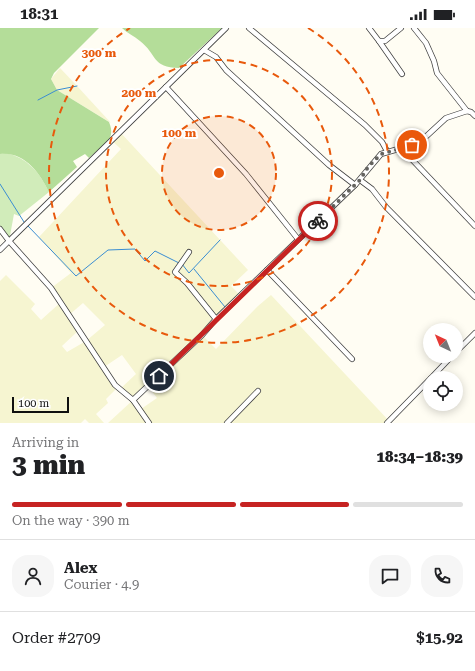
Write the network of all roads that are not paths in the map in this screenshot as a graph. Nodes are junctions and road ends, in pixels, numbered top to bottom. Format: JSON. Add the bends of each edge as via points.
{"nodes":[{"id":1,"x":226,"y":28,"type":"edge"},
{"id":2,"x":249,"y":28,"type":"edge"},
{"id":3,"x":369,"y":28,"type":"edge"},
{"id":4,"x":401,"y":28,"type":"edge"},
{"id":5,"x":414,"y":28,"type":"edge"},
{"id":6,"x":379,"y":41,"type":"junction"},
{"id":7,"x":204,"y":50,"type":"junction"},
{"id":8,"x":402,"y":74,"type":"dead end"},
{"id":9,"x":166,"y":87,"type":"junction"},
{"id":10,"x":471,"y":111,"type":"edge"},
{"id":11,"x":475,"y":116,"type":"edge"},
{"id":12,"x":402,"y":149,"type":"junction"},
{"id":13,"x":386,"y":151,"type":"junction"},
{"id":14,"x":360,"y":180,"type":"junction"},
{"id":15,"x":355,"y":185,"type":"junction"},
{"id":16,"x":475,"y":226,"type":"edge"},
{"id":17,"x":0,"y":229,"type":"edge"},
{"id":18,"x":298,"y":240,"type":"junction"},
{"id":19,"x":9,"y":241,"type":"junction"},
{"id":20,"x":0,"y":250,"type":"edge"},
{"id":21,"x":190,"y":252,"type":"dead end"},
{"id":22,"x":267,"y":270,"type":"junction"},
{"id":23,"x":475,"y":297,"type":"edge"},
{"id":24,"x":216,"y":319,"type":"junction"},
{"id":25,"x":475,"y":333,"type":"edge"},
{"id":26,"x":463,"y":345,"type":"edge"},
{"id":27,"x":352,"y":359,"type":"dead end"},
{"id":28,"x":445,"y":363,"type":"edge"},
{"id":29,"x":437,"y":371,"type":"edge"},
{"id":30,"x":423,"y":385,"type":"edge"},
{"id":31,"x":258,"y":391,"type":"dead end"},
{"id":32,"x":133,"y":400,"type":"junction"},
{"id":33,"x":150,"y":423,"type":"edge"},
{"id":34,"x":227,"y":423,"type":"edge"},
{"id":35,"x":387,"y":423,"type":"edge"}],
"edges":[{"from":1,"to":7,"type":"street"},
{"from":2,"to":13,"type":"street","via":[[366,125],[382,142]]},
{"from":3,"to":6,"type":"street"},
{"from":4,"to":6,"type":"street","via":[[385,41]]},
{"from":5,"to":10,"type":"street","via":[[426,43],[437,73]]},
{"from":6,"to":8,"type":"street"},
{"from":7,"to":9,"type":"street"},
{"from":7,"to":15,"type":"street","via":[[216,58],[329,165]]},
{"from":9,"to":18,"type":"street","via":[[246,174]]},
{"from":9,"to":19,"type":"street"},
{"from":10,"to":11,"type":"street"},
{"from":10,"to":12,"type":"street","via":[[446,118],[419,143]]},
{"from":12,"to":13,"type":"street"},
{"from":12,"to":16,"type":"street"},
{"from":13,"to":14,"type":"street","via":[[368,167]]},
{"from":14,"to":15,"type":"street"},
{"from":14,"to":23,"type":"street","via":[[372,189],[386,207]]},
{"from":15,"to":18,"type":"street"},
{"from":17,"to":19,"type":"street"},
{"from":18,"to":22,"type":"street"},
{"from":19,"to":20,"type":"street"},
{"from":19,"to":32,"type":"street","via":[[52,288],[115,385]]},
{"from":21,"to":24,"type":"street","via":[[175,272]]},
{"from":22,"to":24,"type":"street"},
{"from":22,"to":27,"type":"street"},
{"from":24,"to":32,"type":"street"},
{"from":25,"to":26,"type":"street"},
{"from":28,"to":29,"type":"street"},
{"from":30,"to":35,"type":"street"},
{"from":31,"to":34,"type":"street"},
{"from":32,"to":33,"type":"street"}]}
